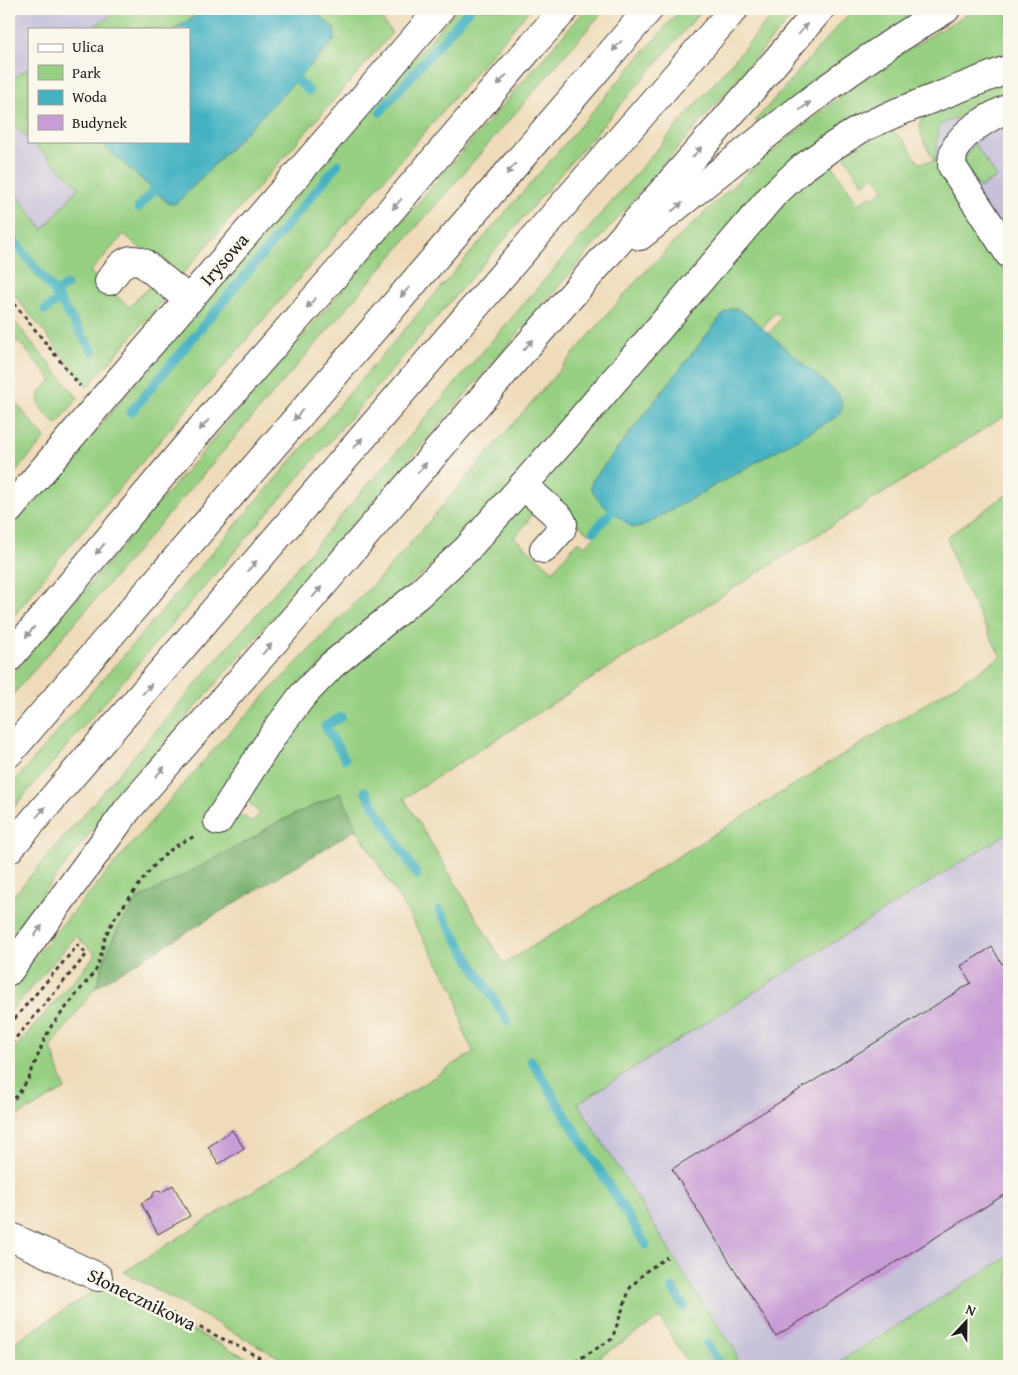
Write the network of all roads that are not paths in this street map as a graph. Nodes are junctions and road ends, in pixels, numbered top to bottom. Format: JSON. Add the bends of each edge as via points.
{"nodes":[{"id":1,"x":440,"y":9,"type":"edge"},
{"id":2,"x":556,"y":9,"type":"edge"},
{"id":3,"x":565,"y":9,"type":"edge"},
{"id":4,"x":649,"y":9,"type":"edge"},
{"id":5,"x":734,"y":9,"type":"edge"},
{"id":6,"x":820,"y":9,"type":"edge"},
{"id":7,"x":946,"y":9,"type":"edge"},
{"id":8,"x":534,"y":43,"type":"junction"},
{"id":9,"x":1009,"y":69,"type":"edge"},
{"id":10,"x":1009,"y":108,"type":"edge"},
{"id":11,"x":1009,"y":254,"type":"edge"},
{"id":12,"x":109,"y":281,"type":"dead end"},
{"id":13,"x":584,"y":281,"type":"junction"},
{"id":14,"x":189,"y":300,"type":"junction"},
{"id":15,"x":523,"y":485,"type":"junction"},
{"id":16,"x":9,"y":510,"type":"edge"},
{"id":17,"x":544,"y":549,"type":"dead end"},
{"id":18,"x":9,"y":658,"type":"edge"},
{"id":19,"x":9,"y":753,"type":"edge"},
{"id":20,"x":218,"y":821,"type":"road end"},
{"id":21,"x":9,"y":849,"type":"edge"},
{"id":22,"x":9,"y":971,"type":"edge"},
{"id":23,"x":9,"y":1236,"type":"edge"},
{"id":24,"x":98,"y":1277,"type":"road end"}],
"edges":[{"from":1,"to":14,"type":"main road","name":"Irysowa"},
{"from":2,"to":8,"type":"main road"},
{"from":3,"to":8,"type":"main road"},
{"from":4,"to":19,"type":"main road","one_way":true},
{"from":21,"to":5,"type":"main road","one_way":true},
{"from":13,"to":6,"type":"main road","one_way":true},
{"from":13,"to":7,"type":"main road","one_way":true,"via":[[770,132],[842,78]]},
{"from":8,"to":18,"type":"main road","one_way":true,"via":[[200,430]]},
{"from":9,"to":15,"type":"main road","via":[[862,128],[801,169],[773,195]]},
{"from":10,"to":11,"type":"main road","via":[[973,129],[959,142],[952,157],[952,166]]},
{"from":12,"to":14,"type":"main road","via":[[129,260],[138,260]]},
{"from":22,"to":13,"type":"main road","one_way":true,"via":[[128,809]]},
{"from":14,"to":16,"type":"main road","name":"Irysowa"},
{"from":15,"to":17,"type":"main road","via":[[563,524]]},
{"from":15,"to":20,"type":"main road","via":[[468,549],[418,595],[332,665],[303,695],[275,732]]},
{"from":23,"to":24,"type":"main road","name":"Słonecznikowa"}]}
